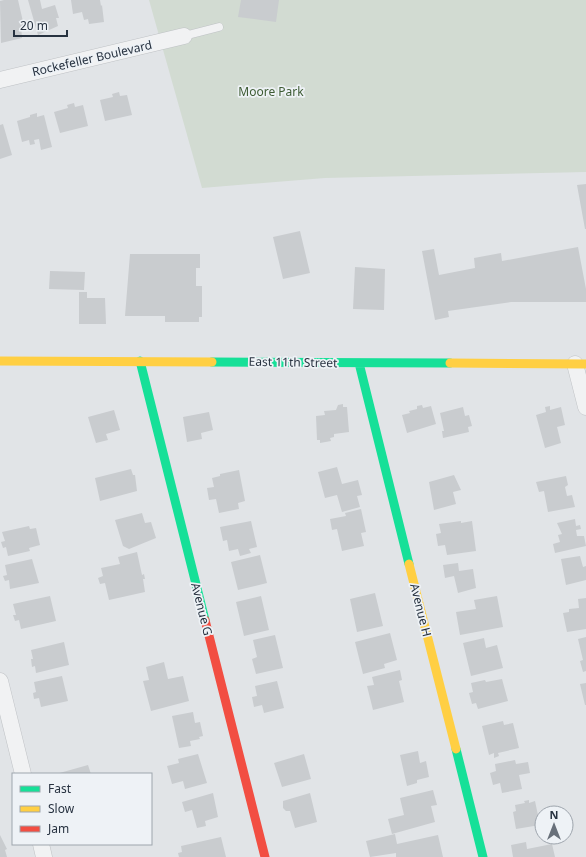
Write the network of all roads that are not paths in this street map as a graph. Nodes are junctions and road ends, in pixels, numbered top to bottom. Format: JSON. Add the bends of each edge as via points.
{"nodes":[{"id":1,"x":219,"y":27,"type":"dead end"},
{"id":2,"x":184,"y":36,"type":"joint"},
{"id":3,"x":0,"y":80,"type":"edge"},
{"id":4,"x":0,"y":361,"type":"edge"},
{"id":5,"x":140,"y":361,"type":"junction"},
{"id":6,"x":359,"y":363,"type":"junction"},
{"id":7,"x":581,"y":364,"type":"edge"},
{"id":8,"x":586,"y":407,"type":"edge"},
{"id":9,"x":0,"y":681,"type":"edge"},
{"id":10,"x":23,"y":773,"type":"edge"},
{"id":11,"x":41,"y":845,"type":"edge"},
{"id":12,"x":44,"y":857,"type":"edge"},
{"id":13,"x":265,"y":857,"type":"edge"},
{"id":14,"x":483,"y":857,"type":"edge"}],
"edges":[{"from":1,"to":2,"type":"lane"},
{"from":2,"to":3,"type":"street","name":"Rockefeller Boulevard"},
{"from":4,"to":5,"type":"street","name":"East 11th Street"},
{"from":5,"to":6,"type":"street","name":"East 11th Street"},
{"from":5,"to":13,"type":"street","name":"Avenue G"},
{"from":6,"to":7,"type":"street","name":"East 11th Street"},
{"from":6,"to":14,"type":"street","name":"Avenue H"},
{"from":7,"to":8,"type":"street"},
{"from":9,"to":10,"type":"street"},
{"from":11,"to":12,"type":"street"}]}
